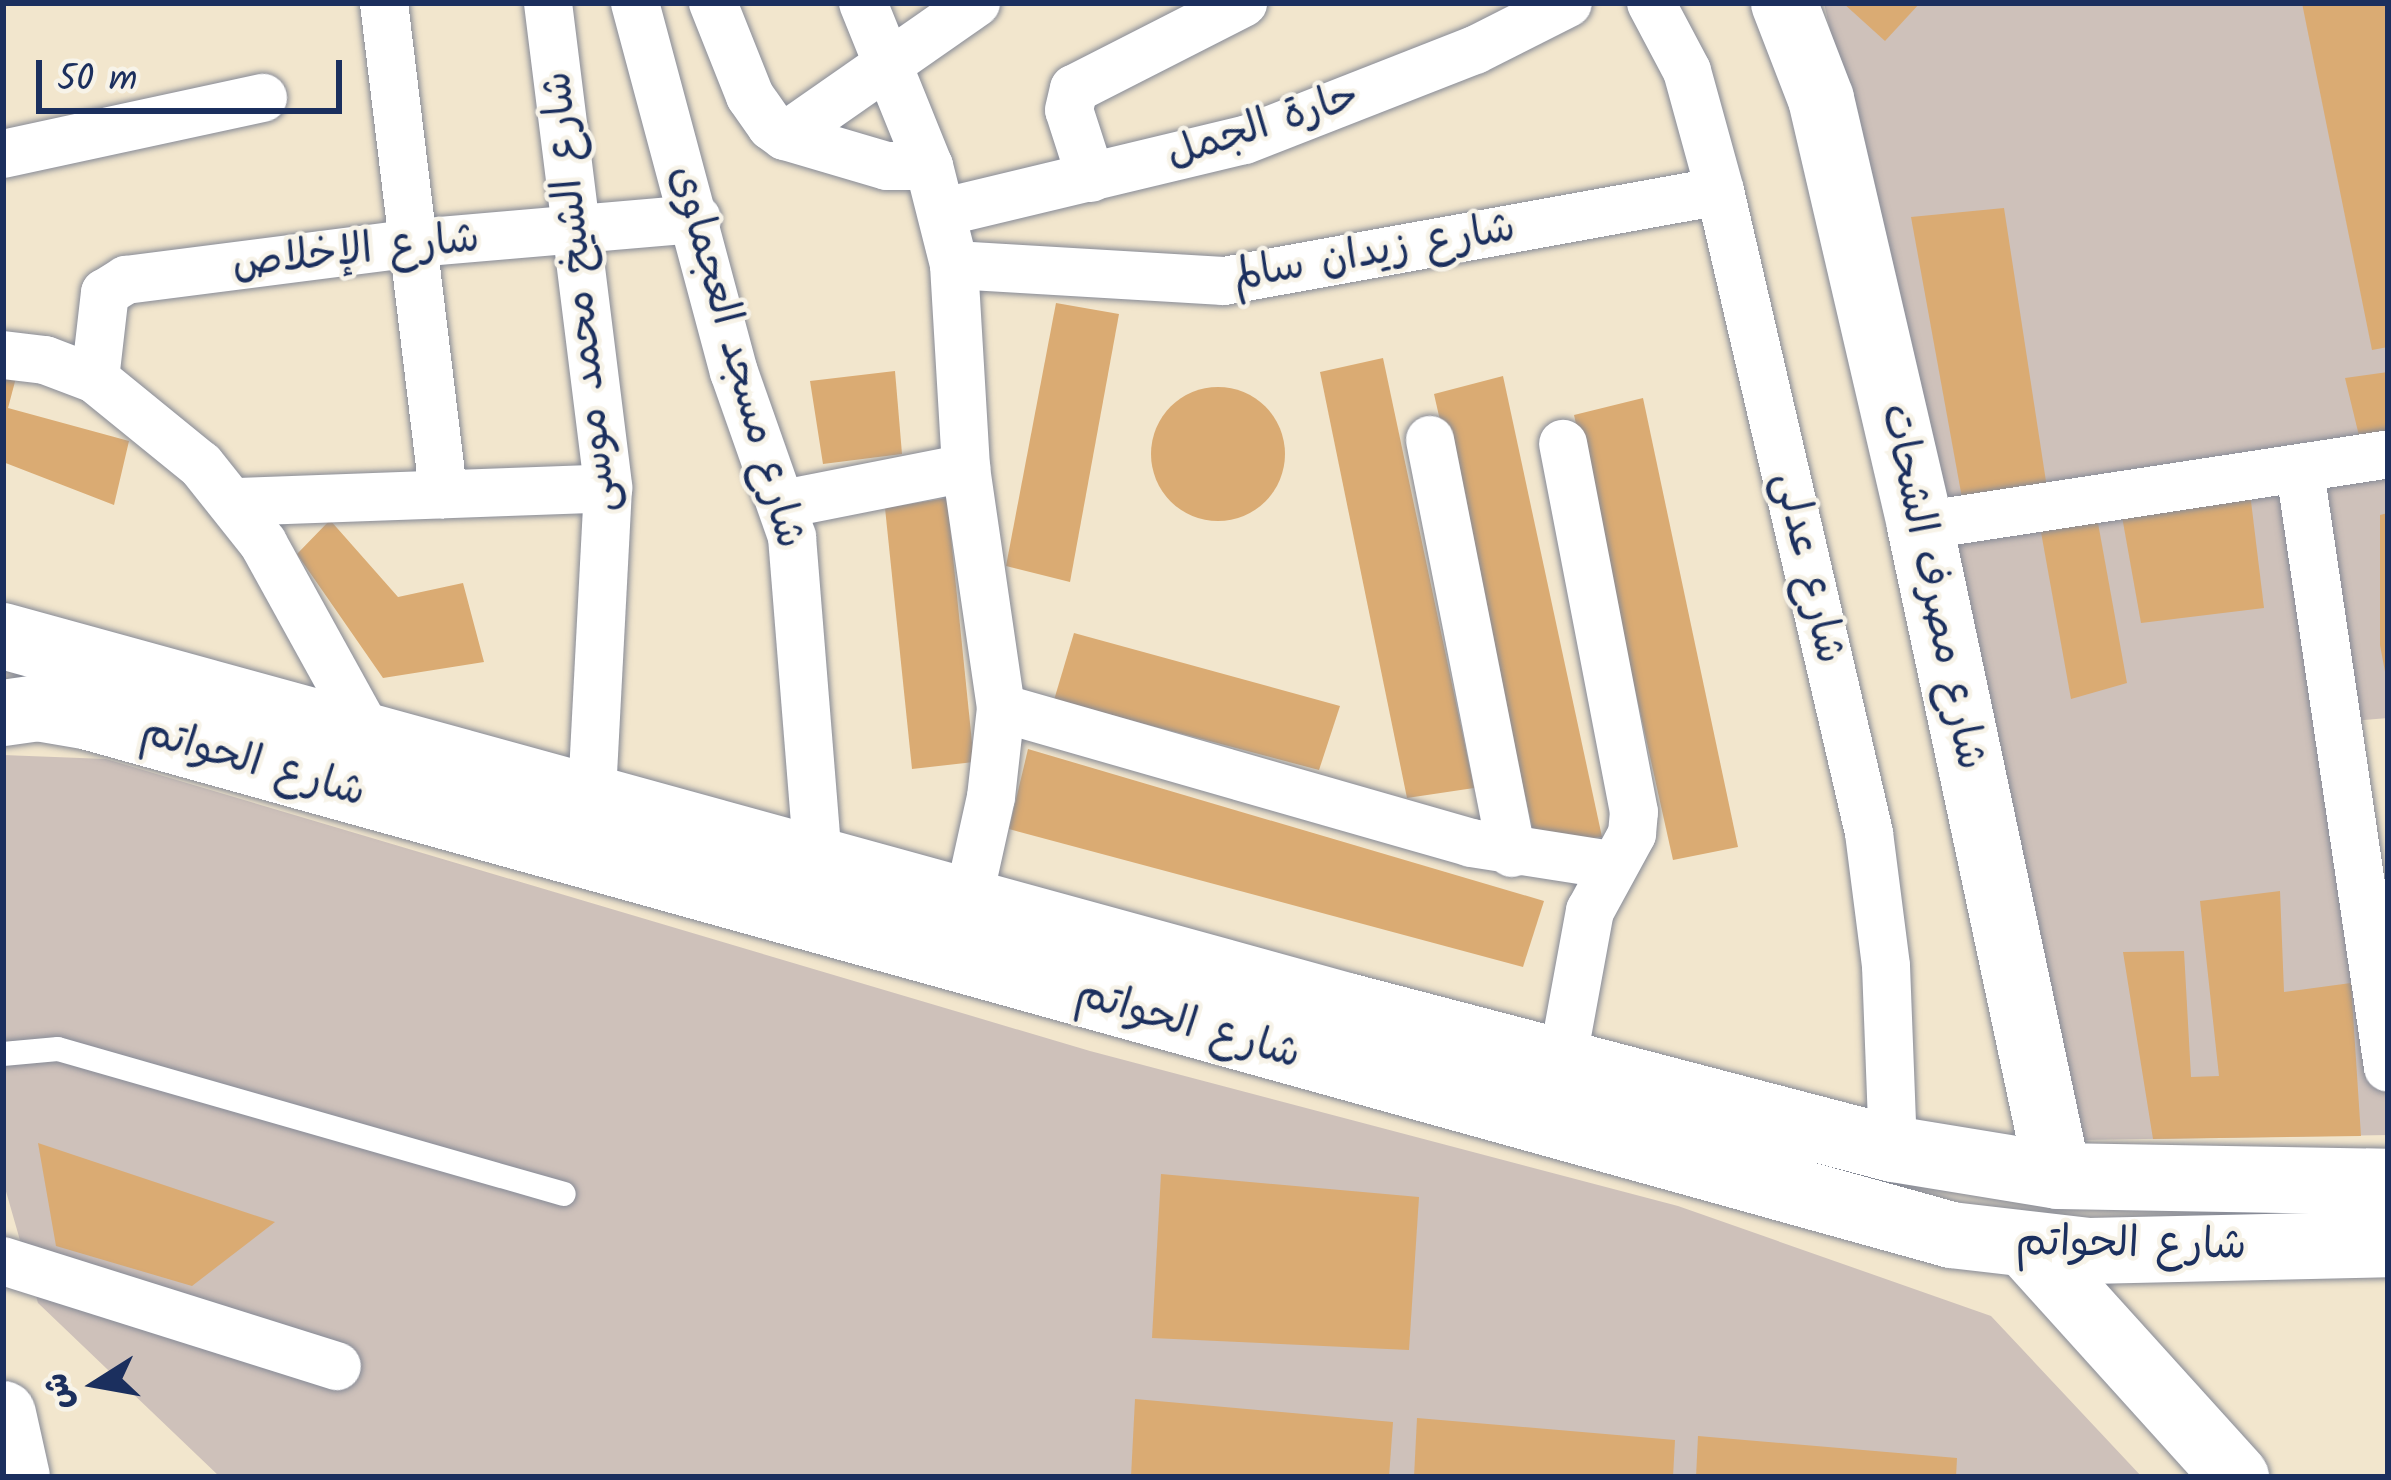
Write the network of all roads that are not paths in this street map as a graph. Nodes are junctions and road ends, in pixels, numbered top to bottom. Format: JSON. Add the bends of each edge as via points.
{"nodes":[{"id":1,"x":384,"y":3,"type":"edge"},
{"id":2,"x":548,"y":3,"type":"edge"},
{"id":3,"x":635,"y":3,"type":"edge"},
{"id":4,"x":863,"y":3,"type":"edge"},
{"id":5,"x":976,"y":3,"type":"edge"},
{"id":6,"x":1243,"y":3,"type":"edge"},
{"id":7,"x":1568,"y":3,"type":"edge"},
{"id":8,"x":1651,"y":3,"type":"edge"},
{"id":9,"x":1784,"y":3,"type":"edge"},
{"id":10,"x":716,"y":4,"type":"edge"},
{"id":11,"x":886,"y":62,"type":"junction"},
{"id":12,"x":263,"y":98,"type":"dead end"},
{"id":13,"x":785,"y":136,"type":"junction"},
{"id":14,"x":3,"y":154,"type":"edge"},
{"id":15,"x":929,"y":166,"type":"junction"},
{"id":16,"x":1091,"y":178,"type":"junction"},
{"id":17,"x":1720,"y":191,"type":"junction"},
{"id":18,"x":944,"y":212,"type":"junction"},
{"id":19,"x":697,"y":219,"type":"junction"},
{"id":20,"x":580,"y":230,"type":"junction"},
{"id":21,"x":415,"y":243,"type":"junction"},
{"id":22,"x":953,"y":266,"type":"junction"},
{"id":23,"x":3,"y":355,"type":"edge"},
{"id":24,"x":95,"y":379,"type":"junction"},
{"id":25,"x":1430,"y":440,"type":"dead end"},
{"id":26,"x":1564,"y":444,"type":"dead end"},
{"id":27,"x":2388,"y":454,"type":"edge"},
{"id":28,"x":966,"y":468,"type":"junction"},
{"id":29,"x":2300,"y":471,"type":"junction"},
{"id":30,"x":608,"y":488,"type":"junction"},
{"id":31,"x":443,"y":494,"type":"junction"},
{"id":32,"x":235,"y":502,"type":"junction"},
{"id":33,"x":784,"y":504,"type":"junction"},
{"id":34,"x":1920,"y":526,"type":"junction"},
{"id":35,"x":3,"y":636,"type":"edge"},
{"id":36,"x":1001,"y":708,"type":"junction"},
{"id":37,"x":3,"y":713,"type":"edge"},
{"id":38,"x":368,"y":733,"type":"junction"},
{"id":39,"x":592,"y":796,"type":"junction"},
{"id":40,"x":1512,"y":853,"type":"junction"},
{"id":41,"x":818,"y":860,"type":"junction"},
{"id":42,"x":1612,"y":865,"type":"junction"},
{"id":43,"x":968,"y":901,"type":"junction"},
{"id":44,"x":1253,"y":1012,"type":"junction"},
{"id":45,"x":1339,"y":1036,"type":"junction"},
{"id":46,"x":3,"y":1054,"type":"edge"},
{"id":47,"x":1562,"y":1063,"type":"junction"},
{"id":48,"x":2388,"y":1068,"type":"edge"},
{"id":49,"x":1893,"y":1149,"type":"junction"},
{"id":50,"x":2058,"y":1176,"type":"junction"},
{"id":51,"x":2388,"y":1182,"type":"edge"},
{"id":52,"x":564,"y":1194,"type":"dead end"},
{"id":53,"x":2388,"y":1244,"type":"edge"},
{"id":54,"x":2027,"y":1246,"type":"junction"},
{"id":55,"x":3,"y":1261,"type":"edge"},
{"id":56,"x":337,"y":1366,"type":"dead end"},
{"id":57,"x":3,"y":1414,"type":"edge"},
{"id":58,"x":17,"y":1477,"type":"edge"},
{"id":59,"x":2236,"y":1477,"type":"edge"}],
"edges":[{"from":1,"to":21,"type":"street"},
{"from":2,"to":20,"type":"street","name":"شارع الشيخ محمد موسى"},
{"from":3,"to":19,"type":"street","name":"شارع مسجد العجماوى"},
{"from":4,"to":11,"type":"street"},
{"from":5,"to":11,"type":"street"},
{"from":6,"to":16,"type":"street","via":[[1074,88],[1069,110]]},
{"from":7,"to":16,"type":"street","name":"حارة الجمل","via":[[1475,50],[1245,140]]},
{"from":8,"to":17,"type":"street","name":"شارع عدلى","via":[[1688,71]]},
{"from":9,"to":34,"type":"main road","name":"شارع مصرف الشحات","via":[[1821,99]]},
{"from":10,"to":13,"type":"street","via":[[750,95]]},
{"from":11,"to":13,"type":"street"},
{"from":11,"to":15,"type":"street"},
{"from":12,"to":14,"type":"street"},
{"from":13,"to":15,"type":"street","via":[[887,166]]},
{"from":15,"to":18,"type":"street"},
{"from":16,"to":18,"type":"street","name":"حارة الجمل"},
{"from":17,"to":22,"type":"street","name":"شارع زيدان سالم","via":[[1224,281]]},
{"from":17,"to":49,"type":"street","name":"شارع عدلى","via":[[1869,832],[1886,966]]},
{"from":18,"to":22,"type":"street"},
{"from":19,"to":20,"type":"street","name":"شارع الإخلاص"},
{"from":19,"to":33,"type":"street","name":"شارع مسجد العجماوى","via":[[734,372]]},
{"from":20,"to":21,"type":"street","name":"شارع الإخلاص"},
{"from":20,"to":30,"type":"street","name":"شارع الشيخ محمد موسى"},
{"from":21,"to":24,"type":"street","name":"شارع الإخلاص","via":[[126,280],[105,293]]},
{"from":21,"to":31,"type":"street"},
{"from":22,"to":28,"type":"street"},
{"from":23,"to":24,"type":"street"},
{"from":24,"to":32,"type":"street"},
{"from":25,"to":40,"type":"street"},
{"from":26,"to":42,"type":"street","via":[[1634,812],[1632,834]]},
{"from":27,"to":29,"type":"street"},
{"from":28,"to":33,"type":"street"},
{"from":28,"to":36,"type":"street"},
{"from":29,"to":34,"type":"street"},
{"from":29,"to":48,"type":"street"},
{"from":30,"to":31,"type":"street"},
{"from":30,"to":39,"type":"street","name":"شارع الشيخ محمد موسى"},
{"from":31,"to":32,"type":"street"},
{"from":32,"to":38,"type":"street"},
{"from":33,"to":41,"type":"street","name":"شارع مسجد العجماوى","via":[[798,582]]},
{"from":34,"to":50,"type":"main road","name":"شارع مصرف الشحات"},
{"from":35,"to":38,"type":"main road","name":"شارع الحواتم"},
{"from":36,"to":40,"type":"street"},
{"from":36,"to":43,"type":"street"},
{"from":37,"to":44,"type":"main road","name":"شارع الحواتم","via":[[37,708],[86,716]]},
{"from":38,"to":39,"type":"main road","name":"شارع الحواتم"},
{"from":39,"to":41,"type":"main road","name":"شارع الحواتم"},
{"from":40,"to":42,"type":"street"},
{"from":41,"to":43,"type":"main road","name":"شارع الحواتم"},
{"from":42,"to":47,"type":"street","via":[[1589,911]]},
{"from":43,"to":44,"type":"main road","name":"شارع الحواتم"},
{"from":44,"to":45,"type":"main road","name":"شارع الحواتم"},
{"from":45,"to":47,"type":"main road","name":"شارع الحواتم"},
{"from":45,"to":54,"type":"main road","name":"شارع الحواتم","via":[[1922,1228]]},
{"from":46,"to":52,"type":"lane","via":[[58,1049]]},
{"from":47,"to":49,"type":"main road","name":"شارع الحواتم"},
{"from":49,"to":50,"type":"main road","name":"شارع الحواتم"},
{"from":50,"to":51,"type":"main road","name":"شارع الحواتم"},
{"from":53,"to":54,"type":"main road","name":"شارع الحواتم"},
{"from":54,"to":59,"type":"main road"},
{"from":55,"to":56,"type":"street"},
{"from":57,"to":58,"type":"main road"}]}
